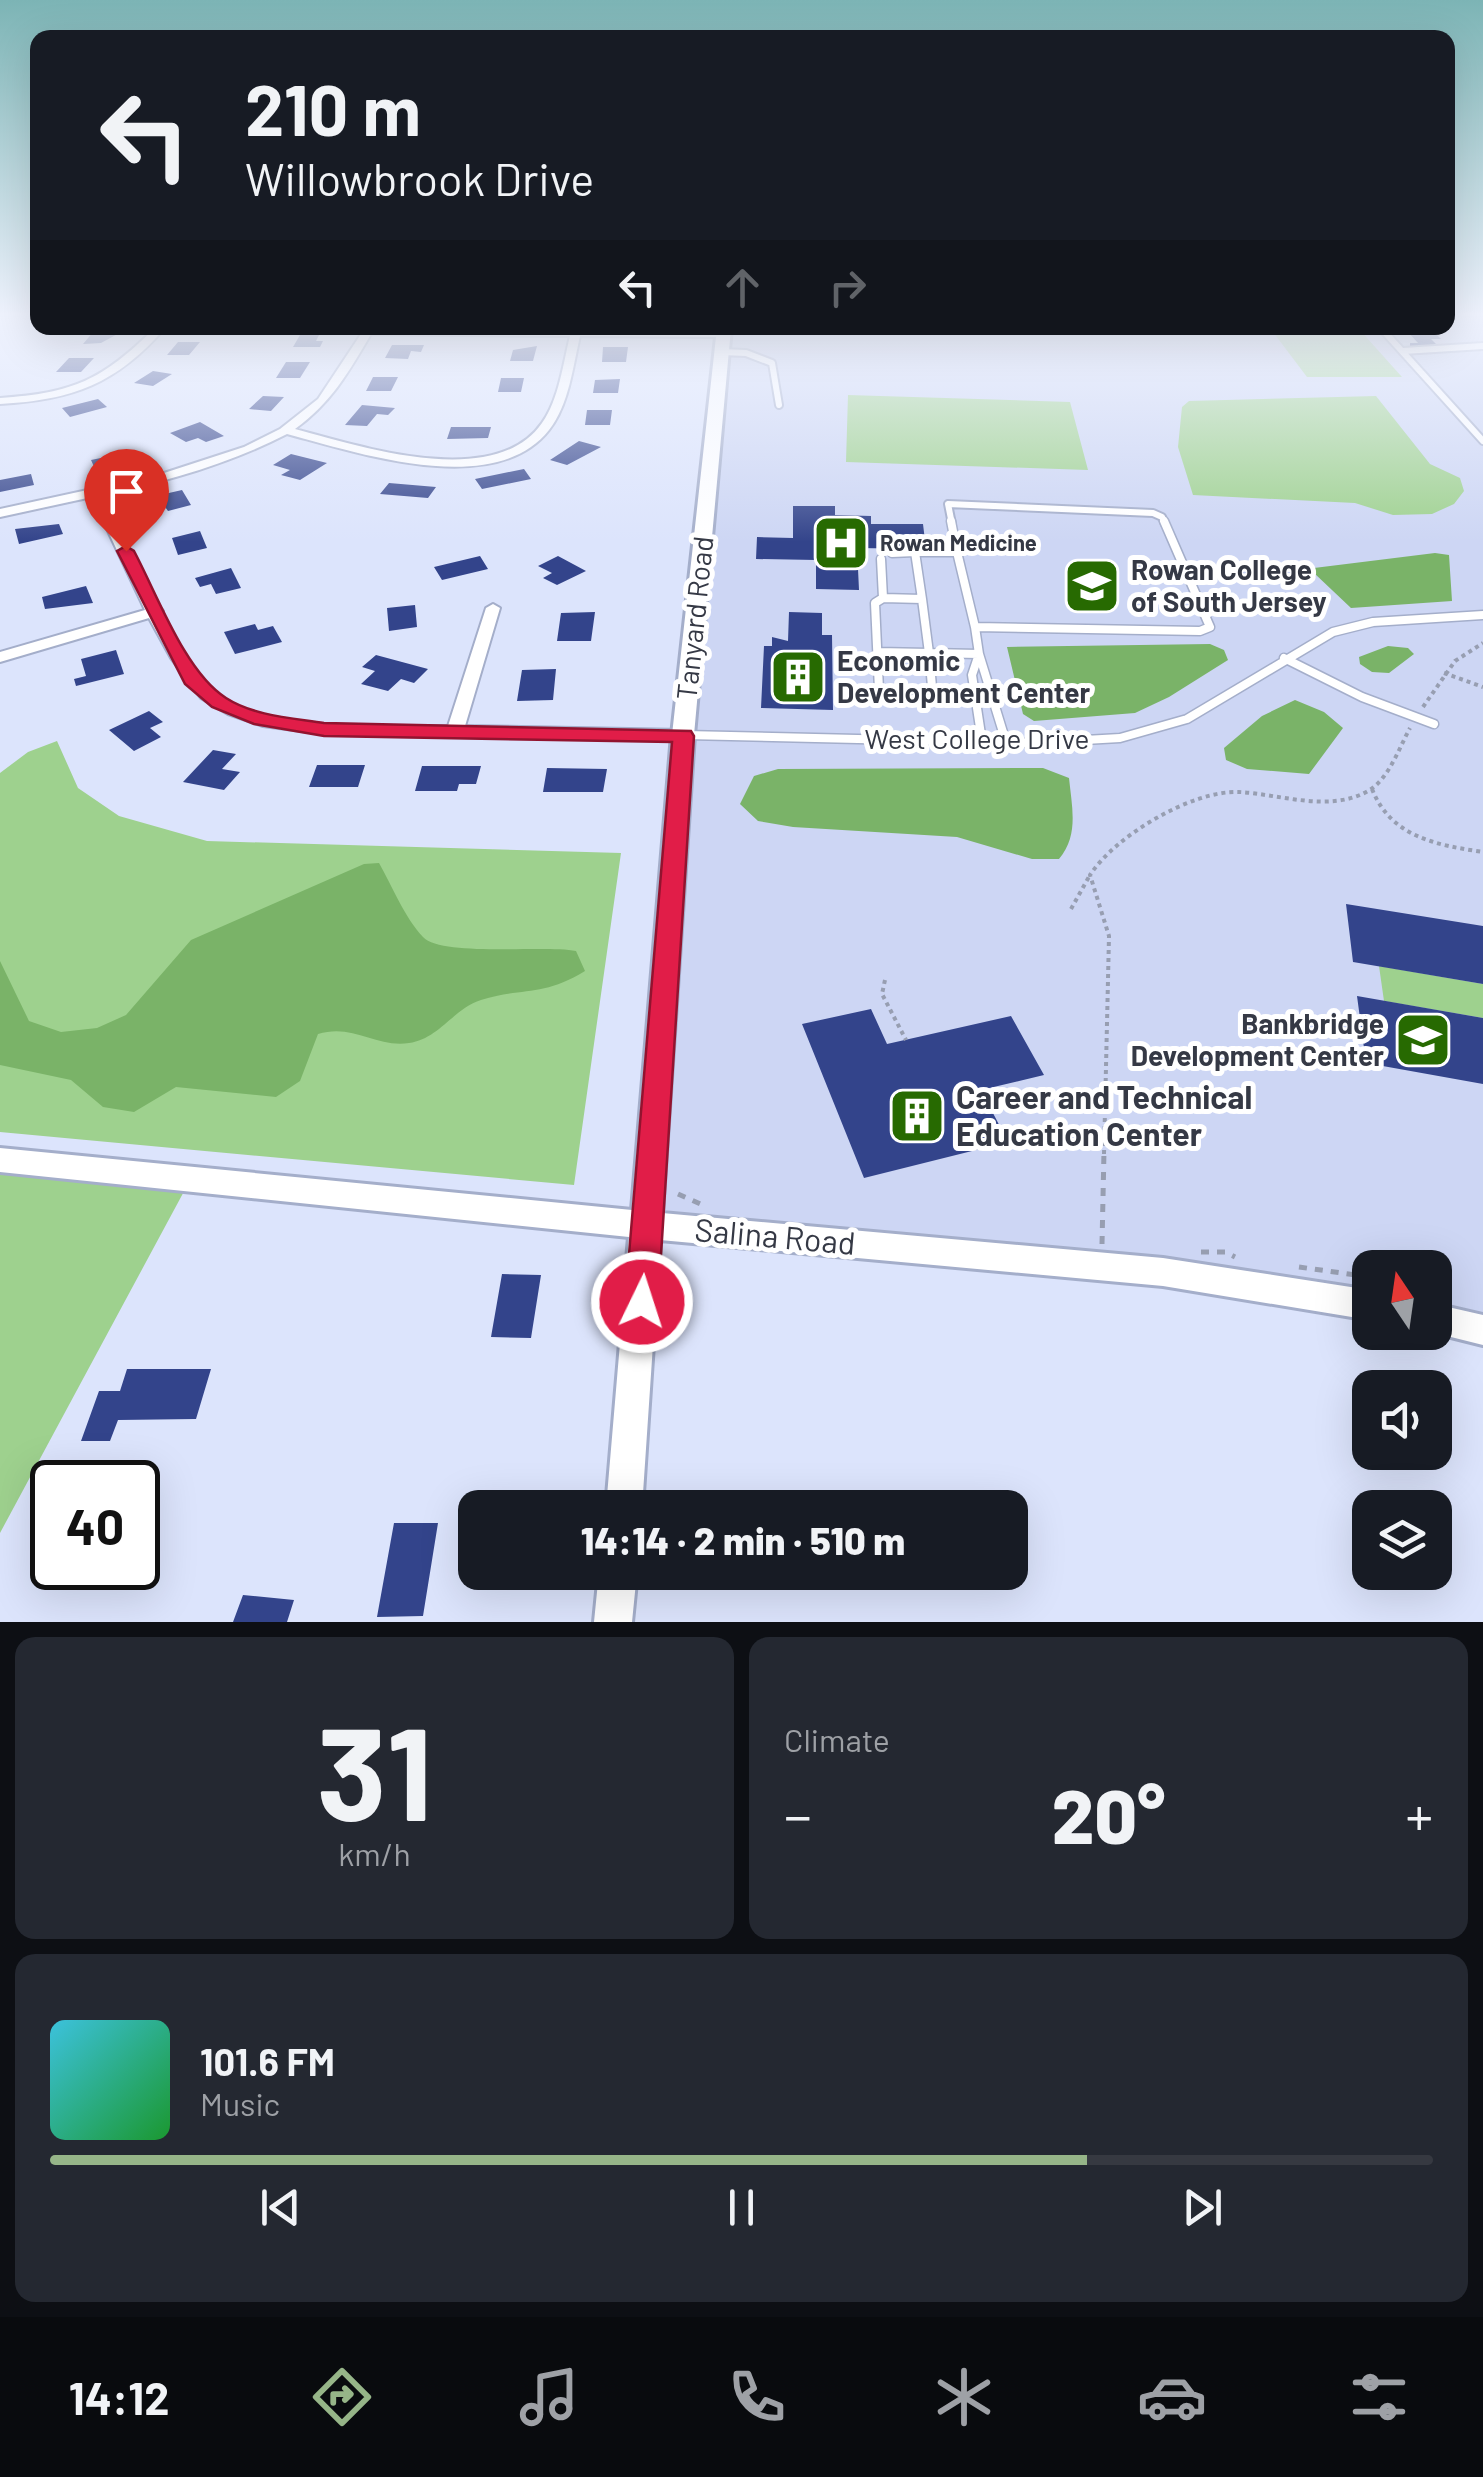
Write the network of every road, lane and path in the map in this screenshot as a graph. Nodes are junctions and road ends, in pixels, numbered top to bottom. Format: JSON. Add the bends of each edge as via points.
{"nodes":[{"id":1,"x":68,"y":391,"type":"edge"},
{"id":2,"x":329,"y":391,"type":"edge"},
{"id":3,"x":558,"y":391,"type":"edge"},
{"id":4,"x":718,"y":391,"type":"edge"},
{"id":5,"x":777,"y":391,"type":"edge"},
{"id":6,"x":1437,"y":391,"type":"edge"},
{"id":7,"x":0,"y":401,"type":"edge"},
{"id":8,"x":779,"y":405,"type":"dead end"},
{"id":9,"x":285,"y":430,"type":"junction"},
{"id":10,"x":1483,"y":441,"type":"edge"},
{"id":11,"x":95,"y":491,"type":"junction"},
{"id":12,"x":0,"y":513,"type":"edge"},
{"id":13,"x":915,"y":552,"type":"junction"},
{"id":14,"x":957,"y":552,"type":"junction"},
{"id":15,"x":892,"y":553,"type":"dead end"},
{"id":16,"x":881,"y":558,"type":"dead end"},
{"id":17,"x":883,"y":598,"type":"junction"},
{"id":18,"x":922,"y":598,"type":"junction"},
{"id":19,"x":493,"y":608,"type":"dead end"},
{"id":20,"x":156,"y":611,"type":"junction"},
{"id":21,"x":1483,"y":615,"type":"edge"},
{"id":22,"x":974,"y":627,"type":"junction"},
{"id":23,"x":1483,"y":643,"type":"edge"},
{"id":24,"x":878,"y":652,"type":"junction"},
{"id":25,"x":929,"y":653,"type":"junction"},
{"id":26,"x":979,"y":654,"type":"junction"},
{"id":27,"x":0,"y":657,"type":"edge"},
{"id":28,"x":1284,"y":658,"type":"junction"},
{"id":29,"x":1483,"y":687,"type":"edge"},
{"id":30,"x":1434,"y":724,"type":"dead end"},
{"id":31,"x":455,"y":731,"type":"junction"},
{"id":32,"x":683,"y":736,"type":"junction"},
{"id":33,"x":982,"y":742,"type":"junction"},
{"id":34,"x":1006,"y":742,"type":"junction"},
{"id":35,"x":1390,"y":760,"type":"dead end"},
{"id":36,"x":1372,"y":789,"type":"junction"},
{"id":37,"x":1483,"y":852,"type":"edge"},
{"id":38,"x":1090,"y":876,"type":"junction"},
{"id":39,"x":1070,"y":909,"type":"dead end"},
{"id":40,"x":884,"y":980,"type":"dead end"},
{"id":41,"x":906,"y":1040,"type":"dead end"},
{"id":42,"x":0,"y":1160,"type":"edge"},
{"id":43,"x":646,"y":1226,"type":"junction"},
{"id":44,"x":1102,"y":1244,"type":"dead end"},
{"id":45,"x":1335,"y":1270,"type":"dead end"},
{"id":46,"x":1352,"y":1282,"type":"edge"},
{"id":47,"x":1352,"y":1290,"type":"edge"},
{"id":48,"x":1452,"y":1323,"type":"edge"},
{"id":49,"x":1483,"y":1330,"type":"edge"},
{"id":50,"x":625,"y":1490,"type":"edge"},
{"id":51,"x":616,"y":1590,"type":"edge"},
{"id":52,"x":613,"y":1622,"type":"edge"}],
"edges":[{"from":1,"to":7,"type":"street"},
{"from":2,"to":9,"type":"street"},
{"from":3,"to":9,"type":"street","via":[[547,424],[533,440],[460,462],[416,462]]},
{"from":4,"to":32,"type":"street","name":"Tanyard Road"},
{"from":5,"to":8,"type":"lane"},
{"from":6,"to":10,"type":"lane"},
{"from":9,"to":11,"type":"street","via":[[221,458]]},
{"from":11,"to":12,"type":"street"},
{"from":11,"to":20,"type":"street"},
{"from":13,"to":14,"type":"lane"},
{"from":13,"to":15,"type":"lane"},
{"from":13,"to":18,"type":"lane"},
{"from":14,"to":22,"type":"lane"},
{"from":14,"to":22,"type":"lane","via":[[948,504],[1153,514],[1166,523],[1210,627]]},
{"from":16,"to":17,"type":"lane"},
{"from":17,"to":18,"type":"lane"},
{"from":17,"to":24,"type":"lane","via":[[875,603]]},
{"from":18,"to":25,"type":"lane"},
{"from":19,"to":31,"type":"street"},
{"from":20,"to":27,"type":"street"},
{"from":20,"to":31,"type":"street","via":[[192,680],[210,697],[249,715],[306,728]]},
{"from":21,"to":28,"type":"lane","name":"West College Drive","via":[[1353,626]]},
{"from":22,"to":26,"type":"lane"},
{"from":23,"to":29,"type":"path","via":[[1446,671]]},
{"from":24,"to":25,"type":"lane"},
{"from":24,"to":25,"type":"lane","via":[[879,690],[894,700],[933,698]]},
{"from":25,"to":26,"type":"lane"},
{"from":26,"to":33,"type":"lane","via":[[972,675]]},
{"from":26,"to":34,"type":"lane"},
{"from":28,"to":30,"type":"lane"},
{"from":28,"to":34,"type":"lane","name":"West College Drive","via":[[1204,711],[1164,728],[1090,741]]},
{"from":31,"to":32,"type":"street"},
{"from":32,"to":33,"type":"lane","name":"West College Drive"},
{"from":32,"to":43,"type":"street","name":"Tanyard Road"},
{"from":33,"to":34,"type":"lane","name":"West College Drive"},
{"from":35,"to":36,"type":"path"},
{"from":36,"to":37,"type":"path","via":[[1376,807],[1404,832]]},
{"from":36,"to":38,"type":"path","via":[[1342,800],[1241,792],[1205,796],[1117,843]]},
{"from":38,"to":39,"type":"path"},
{"from":38,"to":44,"type":"path","via":[[1109,936]]},
{"from":40,"to":41,"type":"path","via":[[882,994]]},
{"from":42,"to":43,"type":"street","name":"Salina Road"},
{"from":43,"to":47,"type":"street","name":"Salina Road"},
{"from":43,"to":50,"type":"street","name":"Tanyard Road"},
{"from":45,"to":46,"type":"path"},
{"from":48,"to":49,"type":"street"},
{"from":51,"to":52,"type":"street"}]}
